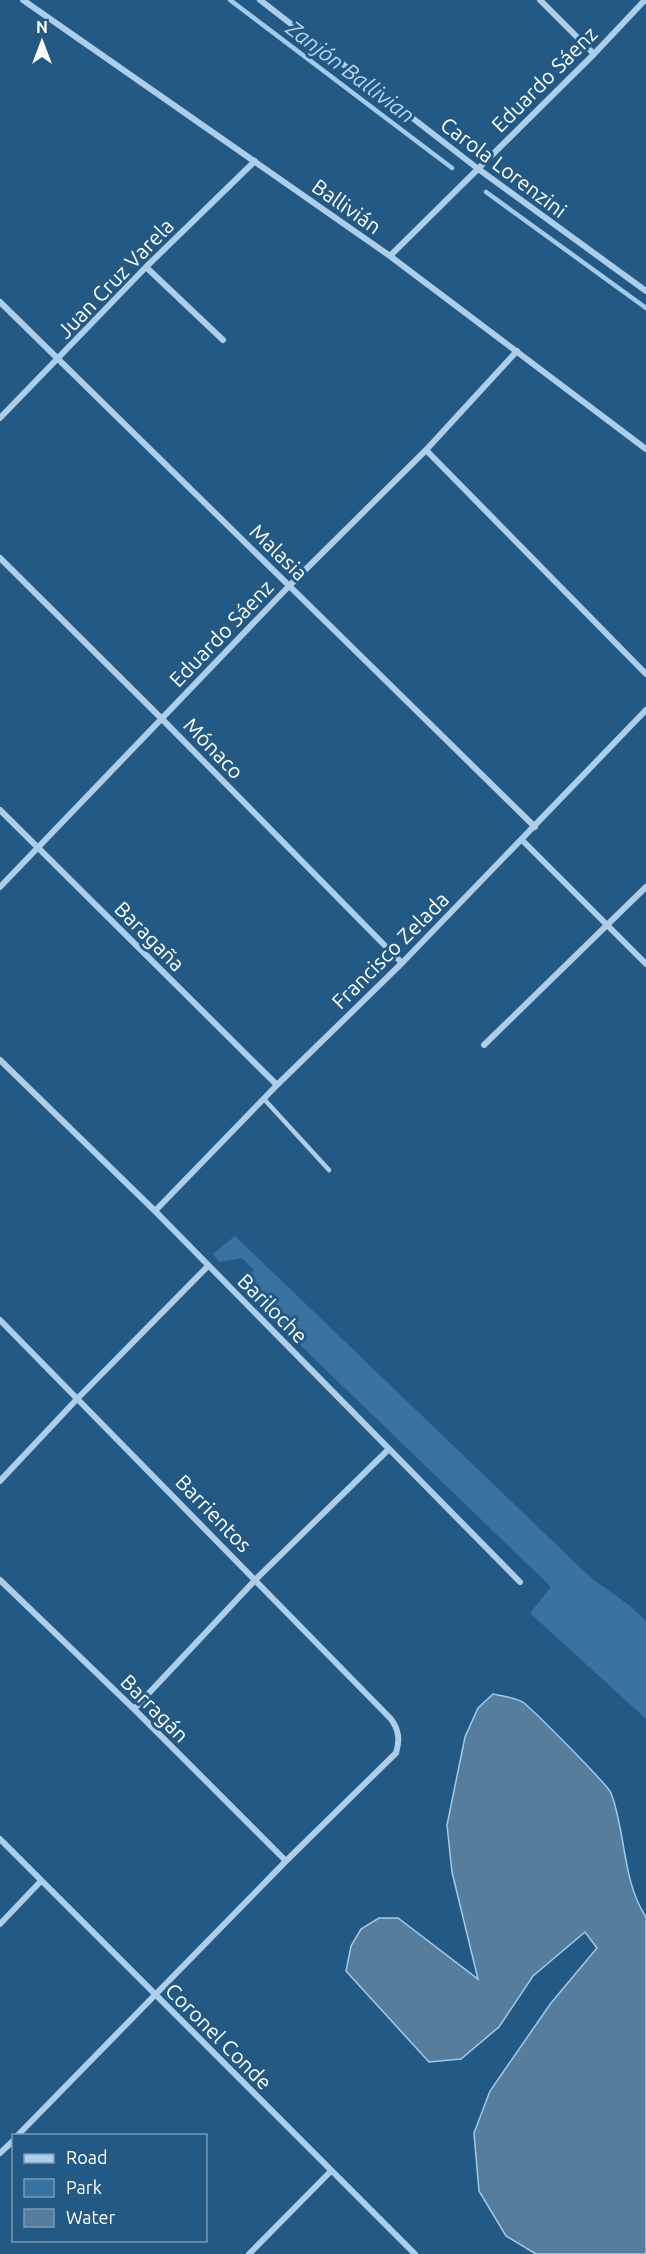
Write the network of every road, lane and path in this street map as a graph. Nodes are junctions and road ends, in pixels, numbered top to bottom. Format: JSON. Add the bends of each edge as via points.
{"nodes":[{"id":1,"x":23,"y":0,"type":"edge"},
{"id":2,"x":260,"y":0,"type":"edge"},
{"id":3,"x":540,"y":0,"type":"edge"},
{"id":4,"x":645,"y":0,"type":"edge"},
{"id":5,"x":594,"y":54,"type":"junction"},
{"id":6,"x":255,"y":161,"type":"junction"},
{"id":7,"x":477,"y":168,"type":"junction"},
{"id":8,"x":390,"y":256,"type":"junction"},
{"id":9,"x":146,"y":267,"type":"junction"},
{"id":10,"x":646,"y":291,"type":"edge"},
{"id":11,"x":0,"y":302,"type":"edge"},
{"id":12,"x":223,"y":340,"type":"dead end"},
{"id":13,"x":517,"y":351,"type":"junction"},
{"id":14,"x":58,"y":359,"type":"junction"},
{"id":15,"x":0,"y":418,"type":"edge"},
{"id":16,"x":646,"y":449,"type":"edge"},
{"id":17,"x":426,"y":450,"type":"junction"},
{"id":18,"x":0,"y":558,"type":"edge"},
{"id":19,"x":290,"y":585,"type":"junction"},
{"id":20,"x":646,"y":674,"type":"edge"},
{"id":21,"x":646,"y":710,"type":"edge"},
{"id":22,"x":162,"y":719,"type":"junction"},
{"id":23,"x":0,"y":810,"type":"edge"},
{"id":24,"x":535,"y":827,"type":"junction"},
{"id":25,"x":522,"y":840,"type":"junction"},
{"id":26,"x":39,"y":849,"type":"junction"},
{"id":27,"x":0,"y":887,"type":"edge"},
{"id":28,"x":646,"y":887,"type":"edge"},
{"id":29,"x":607,"y":927,"type":"junction"},
{"id":30,"x":402,"y":963,"type":"junction"},
{"id":31,"x":646,"y":964,"type":"edge"},
{"id":32,"x":484,"y":1045,"type":"dead end"},
{"id":33,"x":0,"y":1060,"type":"edge"},
{"id":34,"x":277,"y":1085,"type":"junction"},
{"id":35,"x":264,"y":1099,"type":"junction"},
{"id":36,"x":329,"y":1170,"type":"dead end"},
{"id":37,"x":155,"y":1211,"type":"junction"},
{"id":38,"x":208,"y":1266,"type":"junction"},
{"id":39,"x":0,"y":1320,"type":"edge"},
{"id":40,"x":78,"y":1398,"type":"junction"},
{"id":41,"x":389,"y":1449,"type":"junction"},
{"id":42,"x":0,"y":1481,"type":"edge"},
{"id":43,"x":256,"y":1579,"type":"junction"},
{"id":44,"x":0,"y":1580,"type":"edge"},
{"id":45,"x":520,"y":1582,"type":"dead end"},
{"id":46,"x":134,"y":1709,"type":"junction"},
{"id":47,"x":0,"y":1839,"type":"edge"},
{"id":48,"x":286,"y":1861,"type":"junction"},
{"id":49,"x":41,"y":1881,"type":"junction"},
{"id":50,"x":0,"y":1924,"type":"edge"},
{"id":51,"x":154,"y":1995,"type":"junction"},
{"id":52,"x":19,"y":2134,"type":"edge"},
{"id":53,"x":12,"y":2142,"type":"edge"},
{"id":54,"x":0,"y":2153,"type":"edge"},
{"id":55,"x":331,"y":2171,"type":"junction"},
{"id":56,"x":249,"y":2254,"type":"edge"},
{"id":57,"x":415,"y":2254,"type":"edge"}],
"edges":[{"from":1,"to":6,"type":"street","name":"Ballivián"},
{"from":2,"to":7,"type":"street","name":"Carola Lorenzini"},
{"from":3,"to":5,"type":"street"},
{"from":4,"to":5,"type":"street","name":"Eduardo Sáenz"},
{"from":5,"to":7,"type":"street","name":"Eduardo Sáenz"},
{"from":6,"to":8,"type":"street","name":"Ballivián"},
{"from":6,"to":9,"type":"street","name":"Juan Cruz Varela"},
{"from":7,"to":8,"type":"street","name":"Eduardo Sáenz"},
{"from":7,"to":10,"type":"street","name":"Carola Lorenzini"},
{"from":8,"to":13,"type":"street","name":"Ballivián"},
{"from":9,"to":12,"type":"street"},
{"from":9,"to":14,"type":"street","name":"Juan Cruz Varela"},
{"from":11,"to":14,"type":"street","name":"Malasia"},
{"from":13,"to":16,"type":"street","name":"Ballivián"},
{"from":13,"to":17,"type":"street","name":"Eduardo Sáenz"},
{"from":14,"to":15,"type":"street","name":"Juan Cruz Varela"},
{"from":14,"to":19,"type":"street","name":"Malasia"},
{"from":17,"to":19,"type":"street","name":"Eduardo Sáenz"},
{"from":17,"to":20,"type":"street"},
{"from":18,"to":22,"type":"street","name":"Mónaco"},
{"from":19,"to":22,"type":"street","name":"Eduardo Sáenz"},
{"from":19,"to":24,"type":"street","name":"Malasia"},
{"from":21,"to":24,"type":"street","name":"Francisco Zelada"},
{"from":22,"to":26,"type":"street","name":"Eduardo Sáenz"},
{"from":22,"to":30,"type":"street","name":"Mónaco"},
{"from":23,"to":26,"type":"street","name":"Baragaña"},
{"from":24,"to":25,"type":"street","name":"Francisco Zelada"},
{"from":25,"to":29,"type":"street"},
{"from":25,"to":30,"type":"street","name":"Francisco Zelada"},
{"from":26,"to":27,"type":"street","name":"Eduardo Sáenz"},
{"from":26,"to":34,"type":"street","name":"Baragaña"},
{"from":28,"to":29,"type":"street"},
{"from":29,"to":31,"type":"street"},
{"from":29,"to":32,"type":"street"},
{"from":30,"to":34,"type":"street","name":"Francisco Zelada"},
{"from":33,"to":37,"type":"street","name":"Bariloche"},
{"from":34,"to":35,"type":"street","name":"Francisco Zelada"},
{"from":35,"to":36,"type":"lane"},
{"from":35,"to":37,"type":"street","name":"Francisco Zelada"},
{"from":37,"to":38,"type":"street","name":"Bariloche"},
{"from":38,"to":40,"type":"street"},
{"from":38,"to":41,"type":"street","name":"Bariloche"},
{"from":39,"to":40,"type":"street","name":"Barrientos"},
{"from":40,"to":42,"type":"street"},
{"from":40,"to":43,"type":"street","name":"Barrientos"},
{"from":41,"to":43,"type":"street"},
{"from":41,"to":45,"type":"street","name":"Bariloche"},
{"from":43,"to":46,"type":"street"},
{"from":43,"to":48,"type":"street","name":"Barrientos","via":[[391,1719],[399,1734],[396,1753]]},
{"from":44,"to":46,"type":"street","name":"Barragán"},
{"from":46,"to":48,"type":"street","name":"Barragán"},
{"from":47,"to":49,"type":"street","name":"Coronel Conde"},
{"from":48,"to":51,"type":"street"},
{"from":49,"to":50,"type":"street"},
{"from":49,"to":51,"type":"street","name":"Coronel Conde"},
{"from":51,"to":52,"type":"street"},
{"from":51,"to":55,"type":"street","name":"Coronel Conde"},
{"from":53,"to":54,"type":"street"},
{"from":55,"to":56,"type":"street"},
{"from":55,"to":57,"type":"street","name":"Coronel Conde"}]}
